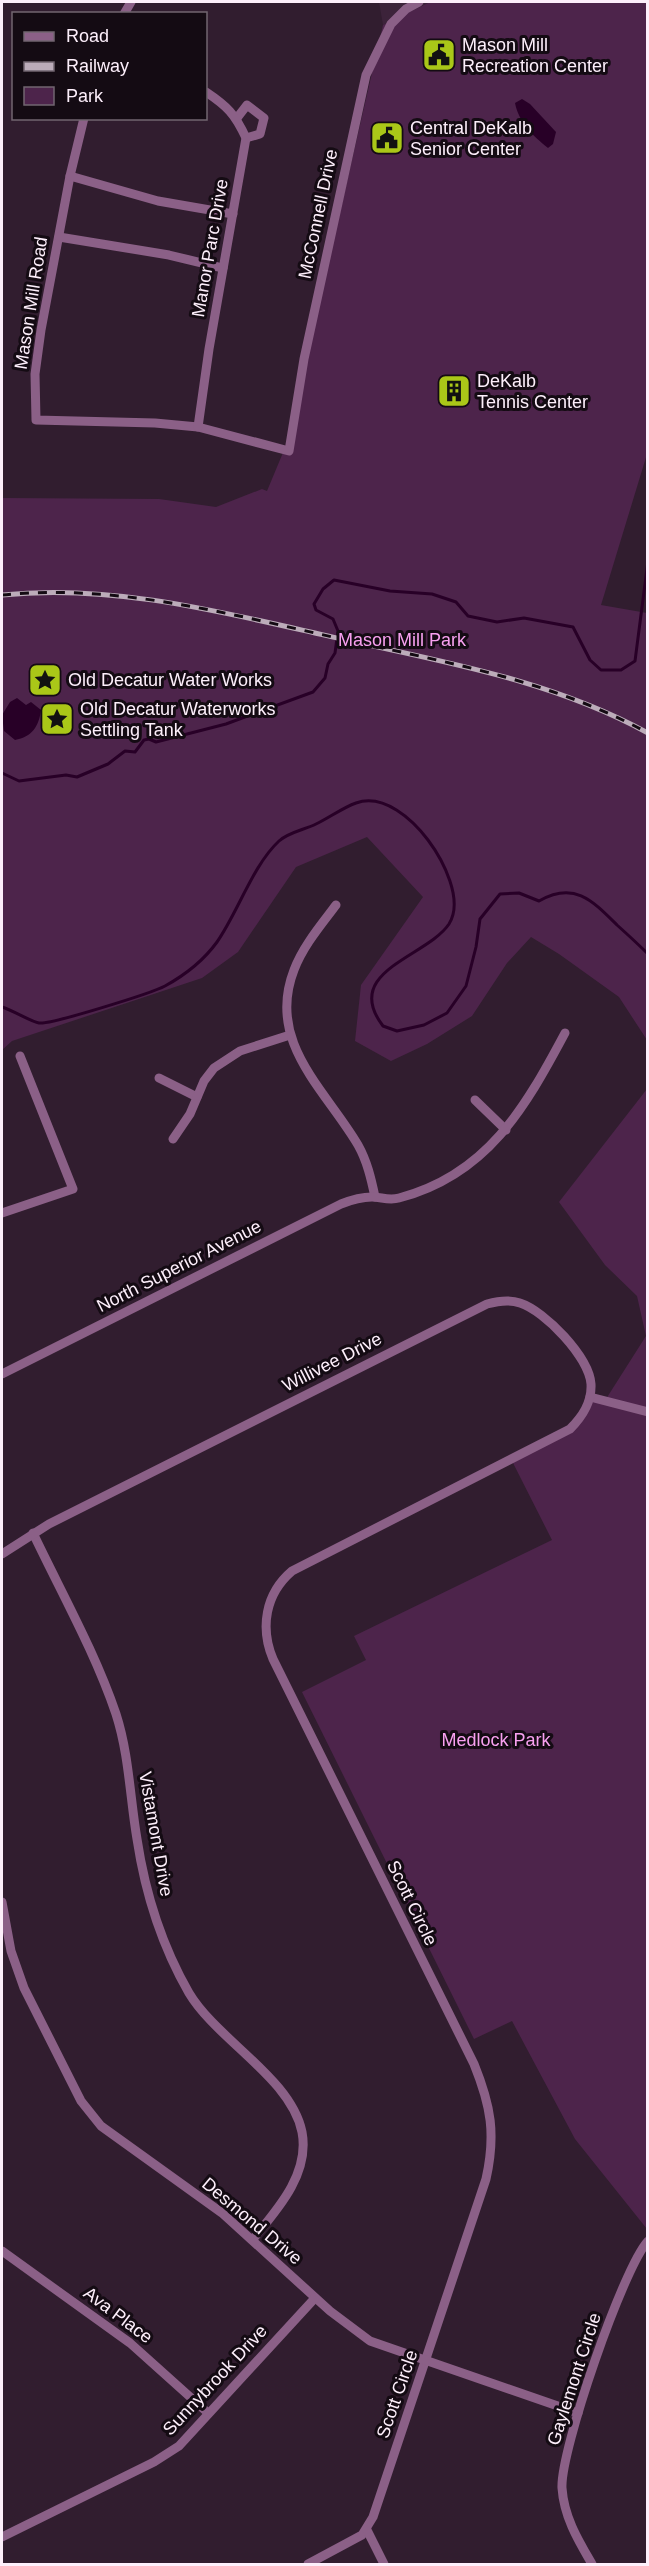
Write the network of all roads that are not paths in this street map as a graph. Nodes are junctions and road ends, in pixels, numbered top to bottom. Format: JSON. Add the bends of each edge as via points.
{"nodes":[{"id":1,"x":419,"y":2,"type":"edge"},
{"id":2,"x":207,"y":93,"type":"edge"},
{"id":3,"x":237,"y":118,"type":"junction"},
{"id":4,"x":84,"y":120,"type":"edge"},
{"id":5,"x":246,"y":138,"type":"junction"},
{"id":6,"x":70,"y":176,"type":"junction"},
{"id":7,"x":233,"y":214,"type":"junction"},
{"id":8,"x":59,"y":237,"type":"junction"},
{"id":9,"x":223,"y":268,"type":"junction"},
{"id":10,"x":198,"y":427,"type":"junction"},
{"id":11,"x":289,"y":451,"type":"joint"},
{"id":12,"x":336,"y":905,"type":"dead end"},
{"id":13,"x":565,"y":1033,"type":"dead end"},
{"id":14,"x":290,"y":1035,"type":"junction"},
{"id":15,"x":20,"y":1056,"type":"dead end"},
{"id":16,"x":159,"y":1078,"type":"dead end"},
{"id":17,"x":197,"y":1097,"type":"junction"},
{"id":18,"x":475,"y":1100,"type":"dead end"},
{"id":19,"x":506,"y":1130,"type":"junction"},
{"id":20,"x":172,"y":1139,"type":"dead end"},
{"id":21,"x":375,"y":1197,"type":"junction"},
{"id":22,"x":2,"y":1213,"type":"edge"},
{"id":23,"x":2,"y":1374,"type":"edge"},
{"id":24,"x":590,"y":1397,"type":"junction"},
{"id":25,"x":648,"y":1412,"type":"edge"},
{"id":26,"x":33,"y":1533,"type":"junction"},
{"id":27,"x":2,"y":1554,"type":"edge"},
{"id":28,"x":2,"y":1902,"type":"edge"},
{"id":29,"x":253,"y":2239,"type":"junction"},
{"id":30,"x":648,"y":2241,"type":"edge"},
{"id":31,"x":2,"y":2252,"type":"edge"},
{"id":32,"x":315,"y":2298,"type":"junction"},
{"id":33,"x":426,"y":2361,"type":"junction"},
{"id":34,"x":208,"y":2413,"type":"junction"},
{"id":35,"x":578,"y":2413,"type":"junction"},
{"id":36,"x":367,"y":2530,"type":"junction"},
{"id":37,"x":2,"y":2537,"type":"edge"},
{"id":38,"x":308,"y":2565,"type":"edge"},
{"id":39,"x":384,"y":2565,"type":"edge"},
{"id":40,"x":592,"y":2565,"type":"edge"}],
"edges":[{"from":1,"to":11,"type":"street","name":"McConnell Drive","via":[[391,24],[366,75],[303,360]]},
{"from":2,"to":3,"type":"street"},
{"from":3,"to":5,"type":"street"},
{"from":3,"to":5,"type":"street","via":[[247,105],[264,118],[260,134]]},
{"from":4,"to":6,"type":"street","name":"Mason Mill Road"},
{"from":5,"to":7,"type":"street","name":"Manor Parc Drive"},
{"from":6,"to":7,"type":"street","via":[[158,201]]},
{"from":6,"to":8,"type":"street","name":"Mason Mill Road"},
{"from":7,"to":9,"type":"street","name":"Manor Parc Drive"},
{"from":8,"to":9,"type":"street"},
{"from":8,"to":10,"type":"street","name":"Mason Mill Road","via":[[39,341],[36,420]]},
{"from":9,"to":10,"type":"street","name":"Manor Parc Drive"},
{"from":10,"to":11,"type":"street","name":"Mason Mill Road"},
{"from":12,"to":14,"type":"street","via":[[294,969],[287,1004]]},
{"from":13,"to":19,"type":"street","name":"North Superior Avenue","via":[[533,1093]]},
{"from":14,"to":17,"type":"street","via":[[251,1047],[221,1062],[209,1074]]},
{"from":14,"to":21,"type":"street","via":[[306,1070],[358,1146]]},
{"from":15,"to":22,"type":"street","via":[[73,1189]]},
{"from":16,"to":17,"type":"street"},
{"from":17,"to":20,"type":"street"},
{"from":18,"to":19,"type":"street"},
{"from":19,"to":21,"type":"street","name":"North Superior Avenue","via":[[478,1158],[452,1176],[398,1198]]},
{"from":21,"to":23,"type":"street","name":"North Superior Avenue","via":[[328,1209]]},
{"from":24,"to":25,"type":"street"},
{"from":24,"to":26,"type":"street","name":"Willivee Drive","via":[[586,1366],[551,1324],[540,1313],[519,1303],[496,1301]]},
{"from":24,"to":33,"type":"street","name":"Scott Circle","via":[[578,1421],[562,1435],[292,1571],[275,1591],[266,1615],[273,1659],[474,2064],[490,2112],[492,2143],[486,2179]]},
{"from":26,"to":27,"type":"street","name":"Willivee Drive"},
{"from":26,"to":29,"type":"street","name":"Vistamont Drive","via":[[116,1715],[148,1896],[164,1939],[190,1994],[275,2084],[298,2118],[302,2159],[287,2197]]},
{"from":28,"to":29,"type":"street","name":"Desmond Drive","via":[[11,1951],[24,1988],[91,2115],[112,2136]]},
{"from":29,"to":32,"type":"street","name":"Desmond Drive"},
{"from":30,"to":35,"type":"street","name":"Gaylemont Circle","via":[[624,2282]]},
{"from":31,"to":34,"type":"street","name":"Ava Place","via":[[130,2343]]},
{"from":32,"to":33,"type":"street","name":"Desmond Drive","via":[[370,2341]]},
{"from":32,"to":34,"type":"street","name":"Sunnybrook Drive"},
{"from":33,"to":35,"type":"street","name":"Desmond Drive"},
{"from":33,"to":36,"type":"street","name":"Scott Circle"},
{"from":34,"to":37,"type":"street","name":"Sunnybrook Drive","via":[[166,2455]]},
{"from":35,"to":40,"type":"street","name":"Gaylemont Circle","via":[[562,2487],[568,2520]]},
{"from":36,"to":38,"type":"street","via":[[346,2546]]},
{"from":36,"to":39,"type":"street"}]}
